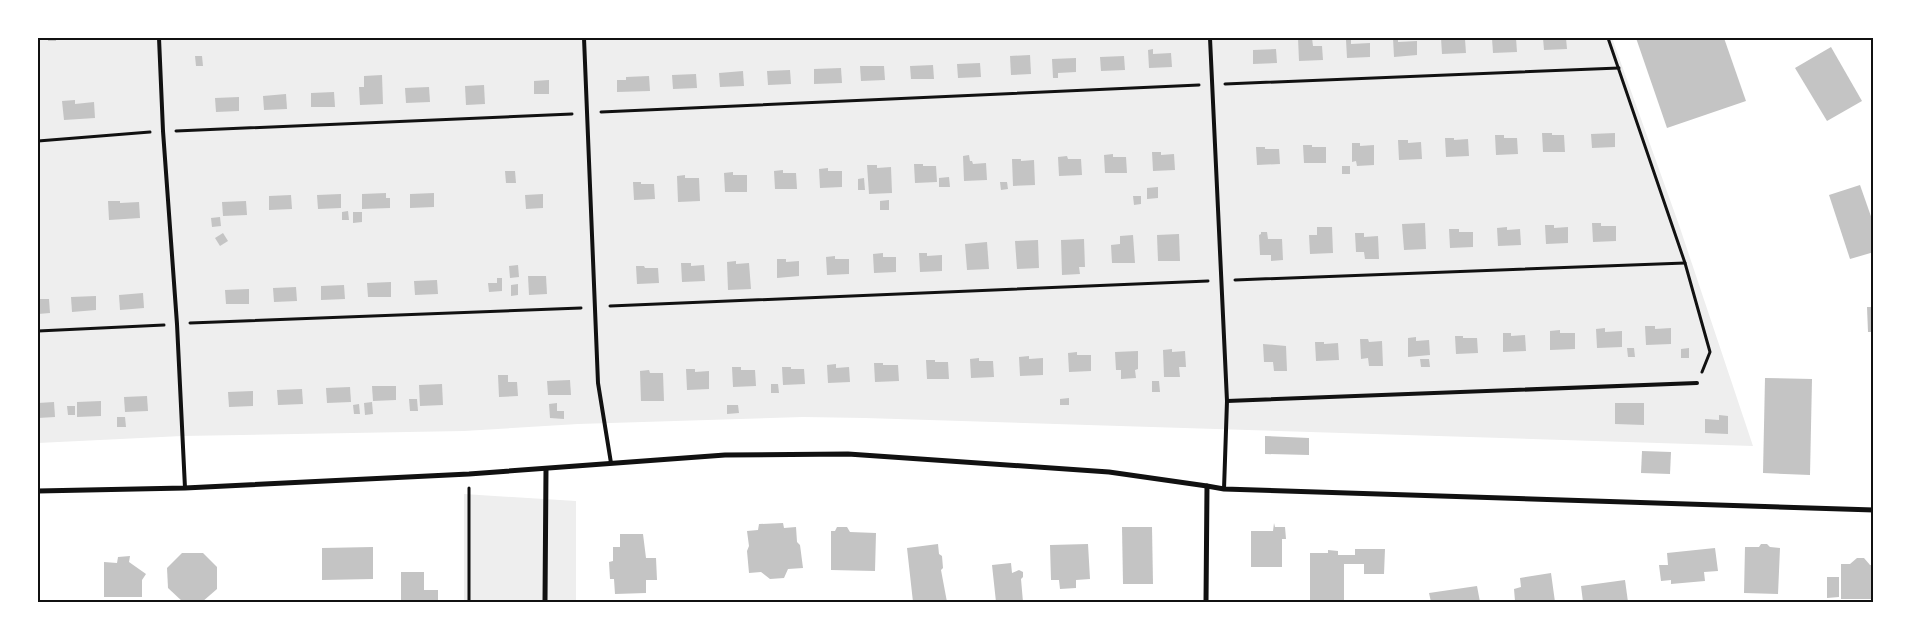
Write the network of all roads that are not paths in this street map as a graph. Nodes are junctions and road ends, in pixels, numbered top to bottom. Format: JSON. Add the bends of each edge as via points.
{"nodes":[{"id":1,"x":159,"y":38,"type":"edge"},
{"id":2,"x":584,"y":38,"type":"edge"},
{"id":3,"x":1210,"y":38,"type":"edge"},
{"id":4,"x":1697,"y":383,"type":"road end"},
{"id":5,"x":1227,"y":401,"type":"junction"},
{"id":6,"x":611,"y":463,"type":"junction"},
{"id":7,"x":546,"y":469,"type":"junction"},
{"id":8,"x":1207,"y":486,"type":"junction"},
{"id":9,"x":185,"y":488,"type":"junction"},
{"id":10,"x":1224,"y":489,"type":"junction"},
{"id":11,"x":38,"y":491,"type":"edge"},
{"id":12,"x":1874,"y":510,"type":"edge"},
{"id":13,"x":545,"y":602,"type":"edge"},
{"id":14,"x":1206,"y":602,"type":"edge"}],
"edges":[{"from":1,"to":9,"type":"lane"},
{"from":2,"to":6,"type":"lane","via":[[598,383]]},
{"from":3,"to":5,"type":"lane"},
{"from":4,"to":5,"type":"lane"},
{"from":5,"to":10,"type":"lane"},
{"from":6,"to":7,"type":"street"},
{"from":6,"to":8,"type":"street","via":[[725,455],[848,454],[1109,472]]},
{"from":7,"to":9,"type":"street"},
{"from":7,"to":13,"type":"street"},
{"from":8,"to":10,"type":"street"},
{"from":8,"to":14,"type":"street"},
{"from":9,"to":11,"type":"street"},
{"from":10,"to":12,"type":"street"}]}
